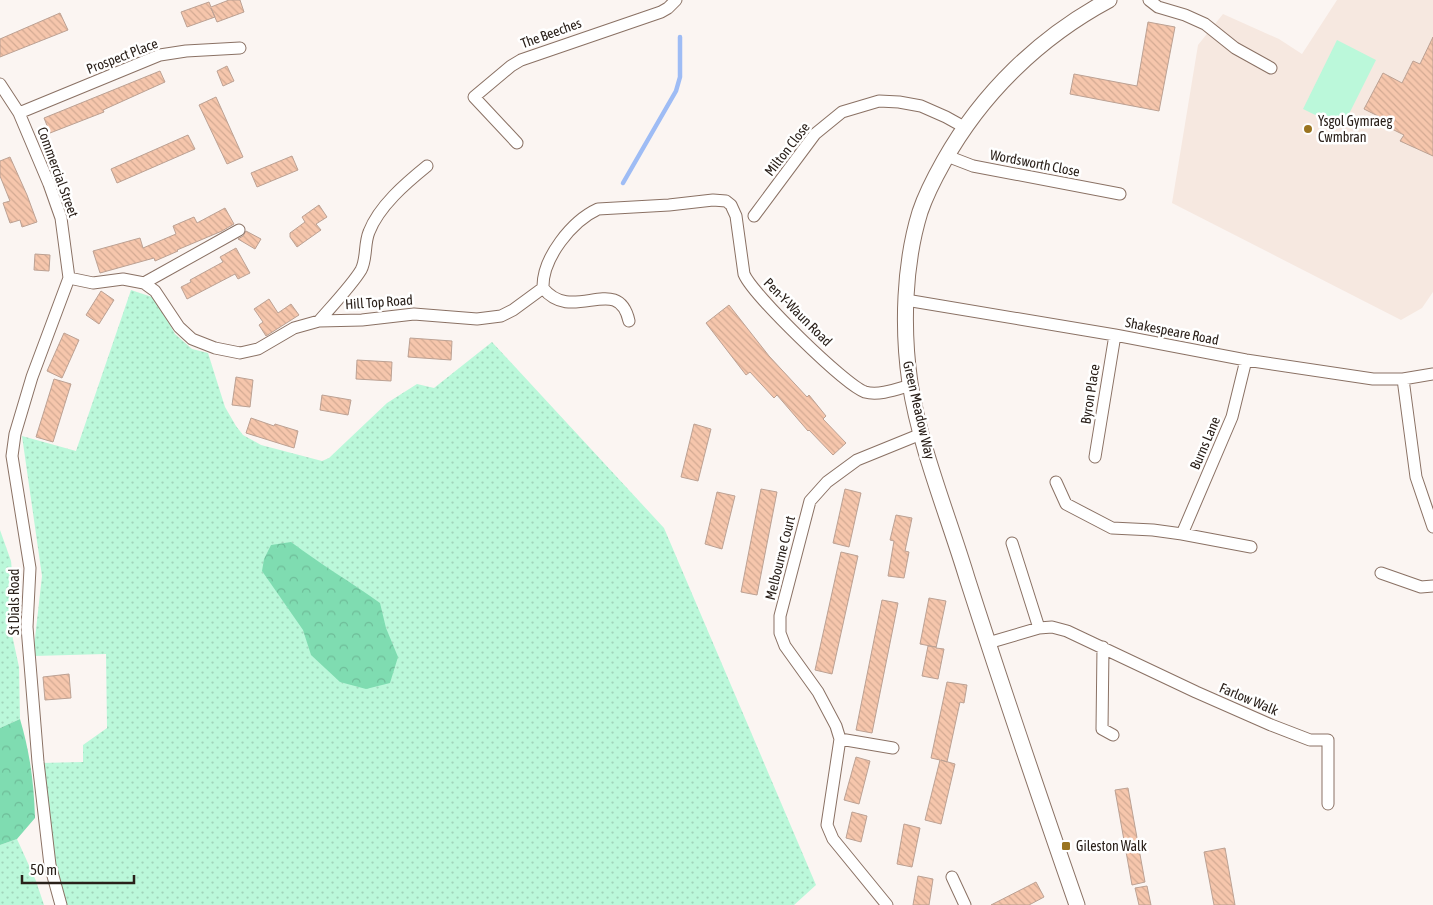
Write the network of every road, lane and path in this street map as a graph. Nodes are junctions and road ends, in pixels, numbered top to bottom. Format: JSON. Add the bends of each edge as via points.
{"nodes":[{"id":1,"x":676,"y":0,"type":"edge"},
{"id":2,"x":1109,"y":0,"type":"edge"},
{"id":3,"x":1149,"y":0,"type":"edge"},
{"id":4,"x":240,"y":48,"type":"dead end"},
{"id":5,"x":1272,"y":68,"type":"dead end"},
{"id":6,"x":0,"y":84,"type":"edge"},
{"id":7,"x":19,"y":114,"type":"junction"},
{"id":8,"x":964,"y":127,"type":"junction"},
{"id":9,"x":517,"y":143,"type":"dead end"},
{"id":10,"x":947,"y":156,"type":"junction"},
{"id":11,"x":427,"y":166,"type":"dead end"},
{"id":12,"x":1120,"y":194,"type":"dead end"},
{"id":13,"x":754,"y":216,"type":"dead end"},
{"id":14,"x":239,"y":230,"type":"dead end"},
{"id":15,"x":69,"y":278,"type":"junction"},
{"id":16,"x":144,"y":283,"type":"junction"},
{"id":17,"x":543,"y":288,"type":"junction"},
{"id":18,"x":906,"y":300,"type":"junction"},
{"id":19,"x":319,"y":321,"type":"junction"},
{"id":20,"x":629,"y":321,"type":"dead end"},
{"id":21,"x":1115,"y":335,"type":"junction"},
{"id":22,"x":1246,"y":360,"type":"junction"},
{"id":23,"x":1433,"y":374,"type":"edge"},
{"id":24,"x":1403,"y":379,"type":"junction"},
{"id":25,"x":910,"y":385,"type":"junction"},
{"id":26,"x":922,"y":434,"type":"junction"},
{"id":27,"x":1095,"y":457,"type":"dead end"},
{"id":28,"x":1056,"y":482,"type":"dead end"},
{"id":29,"x":1433,"y":527,"type":"edge"},
{"id":30,"x":1182,"y":534,"type":"junction"},
{"id":31,"x":1012,"y":543,"type":"dead end"},
{"id":32,"x":1251,"y":547,"type":"dead end"},
{"id":33,"x":1381,"y":573,"type":"dead end"},
{"id":34,"x":1433,"y":586,"type":"edge"},
{"id":35,"x":1039,"y":628,"type":"junction"},
{"id":36,"x":988,"y":644,"type":"junction"},
{"id":37,"x":1103,"y":647,"type":"junction"},
{"id":38,"x":1113,"y":735,"type":"dead end"},
{"id":39,"x":840,"y":738,"type":"junction"},
{"id":40,"x":893,"y":748,"type":"dead end"},
{"id":41,"x":1328,"y":804,"type":"dead end"},
{"id":42,"x":952,"y":877,"type":"dead end"},
{"id":43,"x":61,"y":905,"type":"edge"},
{"id":44,"x":887,"y":905,"type":"edge"},
{"id":45,"x":965,"y":905,"type":"edge"},
{"id":46,"x":1078,"y":905,"type":"edge"}],
"edges":[{"from":1,"to":9,"type":"street","name":"The Beeches","via":[[661,12],[521,60],[474,97]]},
{"from":2,"to":8,"type":"street","name":"Green Meadow Way","via":[[1083,14],[1038,47],[1004,80]]},
{"from":3,"to":5,"type":"street","via":[[1158,7],[1205,24],[1235,48]]},
{"from":4,"to":7,"type":"street","name":"Prospect Place","via":[[160,56]]},
{"from":6,"to":7,"type":"street","name":"Commercial Street"},
{"from":7,"to":15,"type":"street","name":"Commercial Street","via":[[61,218]]},
{"from":8,"to":10,"type":"street","name":"Green Meadow Way"},
{"from":8,"to":13,"type":"street","name":"Milton Close","via":[[921,106],[899,102],[879,102],[842,112],[815,134]]},
{"from":10,"to":12,"type":"street","name":"Wordsworth Close","via":[[973,166]]},
{"from":10,"to":18,"type":"street","name":"Green Meadow Way","via":[[920,212]]},
{"from":11,"to":19,"type":"street","via":[[377,218],[368,234],[362,268]]},
{"from":14,"to":16,"type":"street"},
{"from":15,"to":16,"type":"street","via":[[92,283],[123,279]]},
{"from":15,"to":43,"type":"street","name":"St Dials Road","via":[[32,377],[12,456],[30,568],[27,627],[38,762],[50,865]]},
{"from":16,"to":19,"type":"street","name":"Hill Top Road","via":[[155,291],[185,334],[229,352],[258,349],[294,328]]},
{"from":17,"to":19,"type":"street","name":"Hill Top Road","via":[[513,310],[494,317],[414,314]]},
{"from":17,"to":20,"type":"street","via":[[553,298],[565,302],[617,301],[627,310]]},
{"from":17,"to":25,"type":"street","name":"Pen-Y-Waun Road","via":[[545,270],[553,254],[575,225],[598,209],[726,201],[736,216],[746,280],[760,298],[856,387],[866,392],[881,393]]},
{"from":18,"to":21,"type":"street","name":"Shakespeare Road"},
{"from":18,"to":25,"type":"street","name":"Green Meadow Way","via":[[905,341]]},
{"from":21,"to":22,"type":"street","name":"Shakespeare Road"},
{"from":21,"to":27,"type":"street","name":"Byron Place"},
{"from":22,"to":24,"type":"street","name":"Shakespeare Road","via":[[1373,379]]},
{"from":22,"to":30,"type":"street","name":"Burns Lane","via":[[1232,417]]},
{"from":23,"to":24,"type":"street","name":"Shakespeare Road"},
{"from":24,"to":29,"type":"street","via":[[1416,477]]},
{"from":25,"to":26,"type":"street","name":"Green Meadow Way"},
{"from":26,"to":36,"type":"street","name":"Green Meadow Way"},
{"from":26,"to":39,"type":"street","name":"Melbourne Court","via":[[857,460],[840,471],[810,501],[803,526],[780,616],[780,633],[785,646],[826,707]]},
{"from":28,"to":30,"type":"street","via":[[1066,504],[1112,528]]},
{"from":30,"to":32,"type":"street"},
{"from":31,"to":35,"type":"street"},
{"from":33,"to":34,"type":"street","via":[[1420,587]]},
{"from":35,"to":36,"type":"street","name":"Farlow Walk"},
{"from":35,"to":37,"type":"street","name":"Farlow Walk","via":[[1067,631]]},
{"from":36,"to":46,"type":"street","name":"Green Meadow Way"},
{"from":37,"to":38,"type":"street","via":[[1102,730]]},
{"from":37,"to":41,"type":"street","name":"Farlow Walk","via":[[1271,725],[1310,740],[1328,740]]},
{"from":39,"to":40,"type":"street"},
{"from":39,"to":44,"type":"street","via":[[827,825],[833,839]]},
{"from":42,"to":45,"type":"street"}]}
